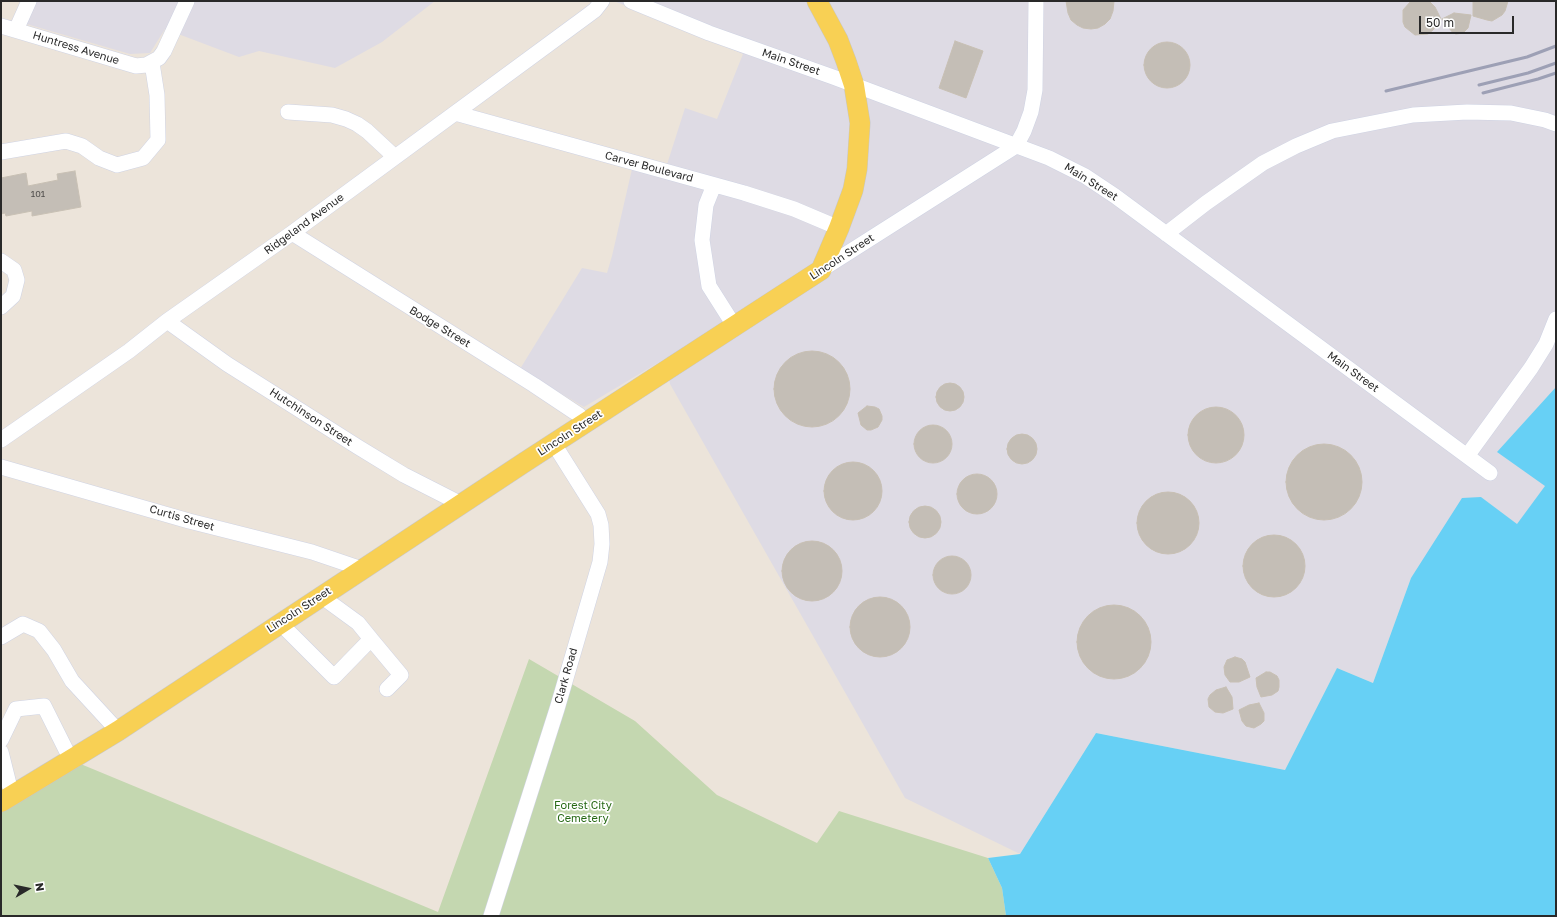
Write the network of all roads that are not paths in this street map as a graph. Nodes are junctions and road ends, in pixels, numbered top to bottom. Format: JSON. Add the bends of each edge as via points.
{"nodes":[{"id":1,"x":29,"y":1,"type":"edge"},
{"id":2,"x":187,"y":1,"type":"edge"},
{"id":3,"x":602,"y":1,"type":"edge"},
{"id":4,"x":631,"y":1,"type":"edge"},
{"id":5,"x":816,"y":1,"type":"edge"},
{"id":6,"x":1036,"y":1,"type":"edge"},
{"id":7,"x":1,"y":26,"type":"edge"},
{"id":8,"x":16,"y":30,"type":"junction"},
{"id":9,"x":152,"y":63,"type":"junction"},
{"id":10,"x":854,"y":85,"type":"junction"},
{"id":11,"x":288,"y":112,"type":"dead end"},
{"id":12,"x":455,"y":113,"type":"junction"},
{"id":13,"x":1556,"y":124,"type":"edge"},
{"id":14,"x":1016,"y":146,"type":"junction"},
{"id":15,"x":1,"y":152,"type":"edge"},
{"id":16,"x":395,"y":157,"type":"junction"},
{"id":17,"x":714,"y":185,"type":"junction"},
{"id":18,"x":839,"y":228,"type":"junction"},
{"id":19,"x":292,"y":233,"type":"junction"},
{"id":20,"x":1166,"y":234,"type":"junction"},
{"id":21,"x":1,"y":261,"type":"edge"},
{"id":22,"x":821,"y":270,"type":"junction"},
{"id":23,"x":1,"y":306,"type":"edge"},
{"id":24,"x":1556,"y":319,"type":"edge"},
{"id":25,"x":167,"y":321,"type":"junction"},
{"id":26,"x":734,"y":327,"type":"junction"},
{"id":27,"x":585,"y":424,"type":"junction"},
{"id":28,"x":1,"y":440,"type":"edge"},
{"id":29,"x":554,"y":444,"type":"junction"},
{"id":30,"x":1467,"y":456,"type":"junction"},
{"id":31,"x":1,"y":467,"type":"edge"},
{"id":32,"x":1490,"y":473,"type":"dead end"},
{"id":33,"x":461,"y":504,"type":"junction"},
{"id":34,"x":362,"y":569,"type":"junction"},
{"id":35,"x":321,"y":596,"type":"junction"},
{"id":36,"x":280,"y":623,"type":"junction"},
{"id":37,"x":1,"y":638,"type":"edge"},
{"id":38,"x":371,"y":639,"type":"junction"},
{"id":39,"x":387,"y":689,"type":"dead end"},
{"id":40,"x":118,"y":731,"type":"junction"},
{"id":41,"x":1,"y":740,"type":"edge"},
{"id":42,"x":1,"y":752,"type":"edge"},
{"id":43,"x":71,"y":760,"type":"junction"},
{"id":44,"x":6,"y":799,"type":"edge"},
{"id":45,"x":491,"y":916,"type":"edge"}],
"edges":[{"from":1,"to":8,"type":"street"},
{"from":2,"to":9,"type":"street","via":[[164,51]]},
{"from":3,"to":12,"type":"street","name":"Ridgeland Avenue","via":[[591,13]]},
{"from":4,"to":10,"type":"street","name":"Main Street"},
{"from":5,"to":10,"type":"main road","via":[[838,40]]},
{"from":6,"to":14,"type":"street","via":[[1035,90],[1028,118]]},
{"from":7,"to":8,"type":"street","name":"Huntress Avenue"},
{"from":8,"to":9,"type":"street","name":"Huntress Avenue","via":[[136,66]]},
{"from":9,"to":15,"type":"street","via":[[157,95],[158,140],[143,158],[117,165],[99,158],[82,146],[66,141]]},
{"from":10,"to":14,"type":"street","name":"Main Street"},
{"from":10,"to":18,"type":"main road","via":[[860,123],[857,169],[853,190]]},
{"from":11,"to":16,"type":"street","via":[[332,115],[346,119],[367,131]]},
{"from":12,"to":16,"type":"street","name":"Ridgeland Avenue"},
{"from":12,"to":17,"type":"street","name":"Carver Boulevard"},
{"from":13,"to":20,"type":"street","via":[[1511,113],[1467,112],[1413,115],[1332,131],[1263,163],[1206,202]]},
{"from":14,"to":20,"type":"street","name":"Main Street","via":[[1049,158],[1085,176]]},
{"from":14,"to":22,"type":"street","name":"Lincoln Street"},
{"from":16,"to":19,"type":"street","name":"Ridgeland Avenue"},
{"from":17,"to":18,"type":"street","name":"Carver Boulevard","via":[[794,209]]},
{"from":17,"to":26,"type":"street","via":[[706,205],[702,240],[709,286]]},
{"from":18,"to":22,"type":"main road"},
{"from":19,"to":25,"type":"street","name":"Ridgeland Avenue"},
{"from":19,"to":27,"type":"street","name":"Bodge Street","via":[[534,384],[579,415]]},
{"from":20,"to":30,"type":"street","name":"Main Street"},
{"from":21,"to":23,"type":"street","via":[[14,270],[17,280],[14,296]]},
{"from":22,"to":26,"type":"main road","name":"Lincoln Street"},
{"from":24,"to":30,"type":"street","via":[[1546,344],[1531,368]]},
{"from":25,"to":28,"type":"street","name":"Ridgeland Avenue","via":[[129,351]]},
{"from":25,"to":33,"type":"street","name":"Hutchinson Street","via":[[227,364],[352,443],[404,475]]},
{"from":26,"to":27,"type":"main road","name":"Lincoln Street"},
{"from":27,"to":29,"type":"main road","name":"Lincoln Street"},
{"from":29,"to":33,"type":"main road","name":"Lincoln Street"},
{"from":29,"to":45,"type":"street","name":"Clark Road","via":[[598,514],[602,544],[600,562],[559,702]]},
{"from":30,"to":32,"type":"street","name":"Main Street"},
{"from":31,"to":34,"type":"street","name":"Curtis Street","via":[[189,521],[312,552]]},
{"from":33,"to":34,"type":"main road","name":"Lincoln Street"},
{"from":34,"to":35,"type":"main road","name":"Lincoln Street"},
{"from":35,"to":36,"type":"main road","name":"Lincoln Street"},
{"from":35,"to":38,"type":"street","via":[[358,623]]},
{"from":36,"to":38,"type":"street","via":[[334,677]]},
{"from":36,"to":40,"type":"main road","name":"Lincoln Street"},
{"from":37,"to":40,"type":"street","via":[[23,624],[39,632],[54,650],[72,681]]},
{"from":38,"to":39,"type":"street","via":[[401,675]]},
{"from":40,"to":43,"type":"main road","name":"Lincoln Street"},
{"from":41,"to":43,"type":"street","via":[[16,709],[44,706]]},
{"from":42,"to":44,"type":"street"},
{"from":43,"to":44,"type":"main road","name":"Lincoln Street"}]}
